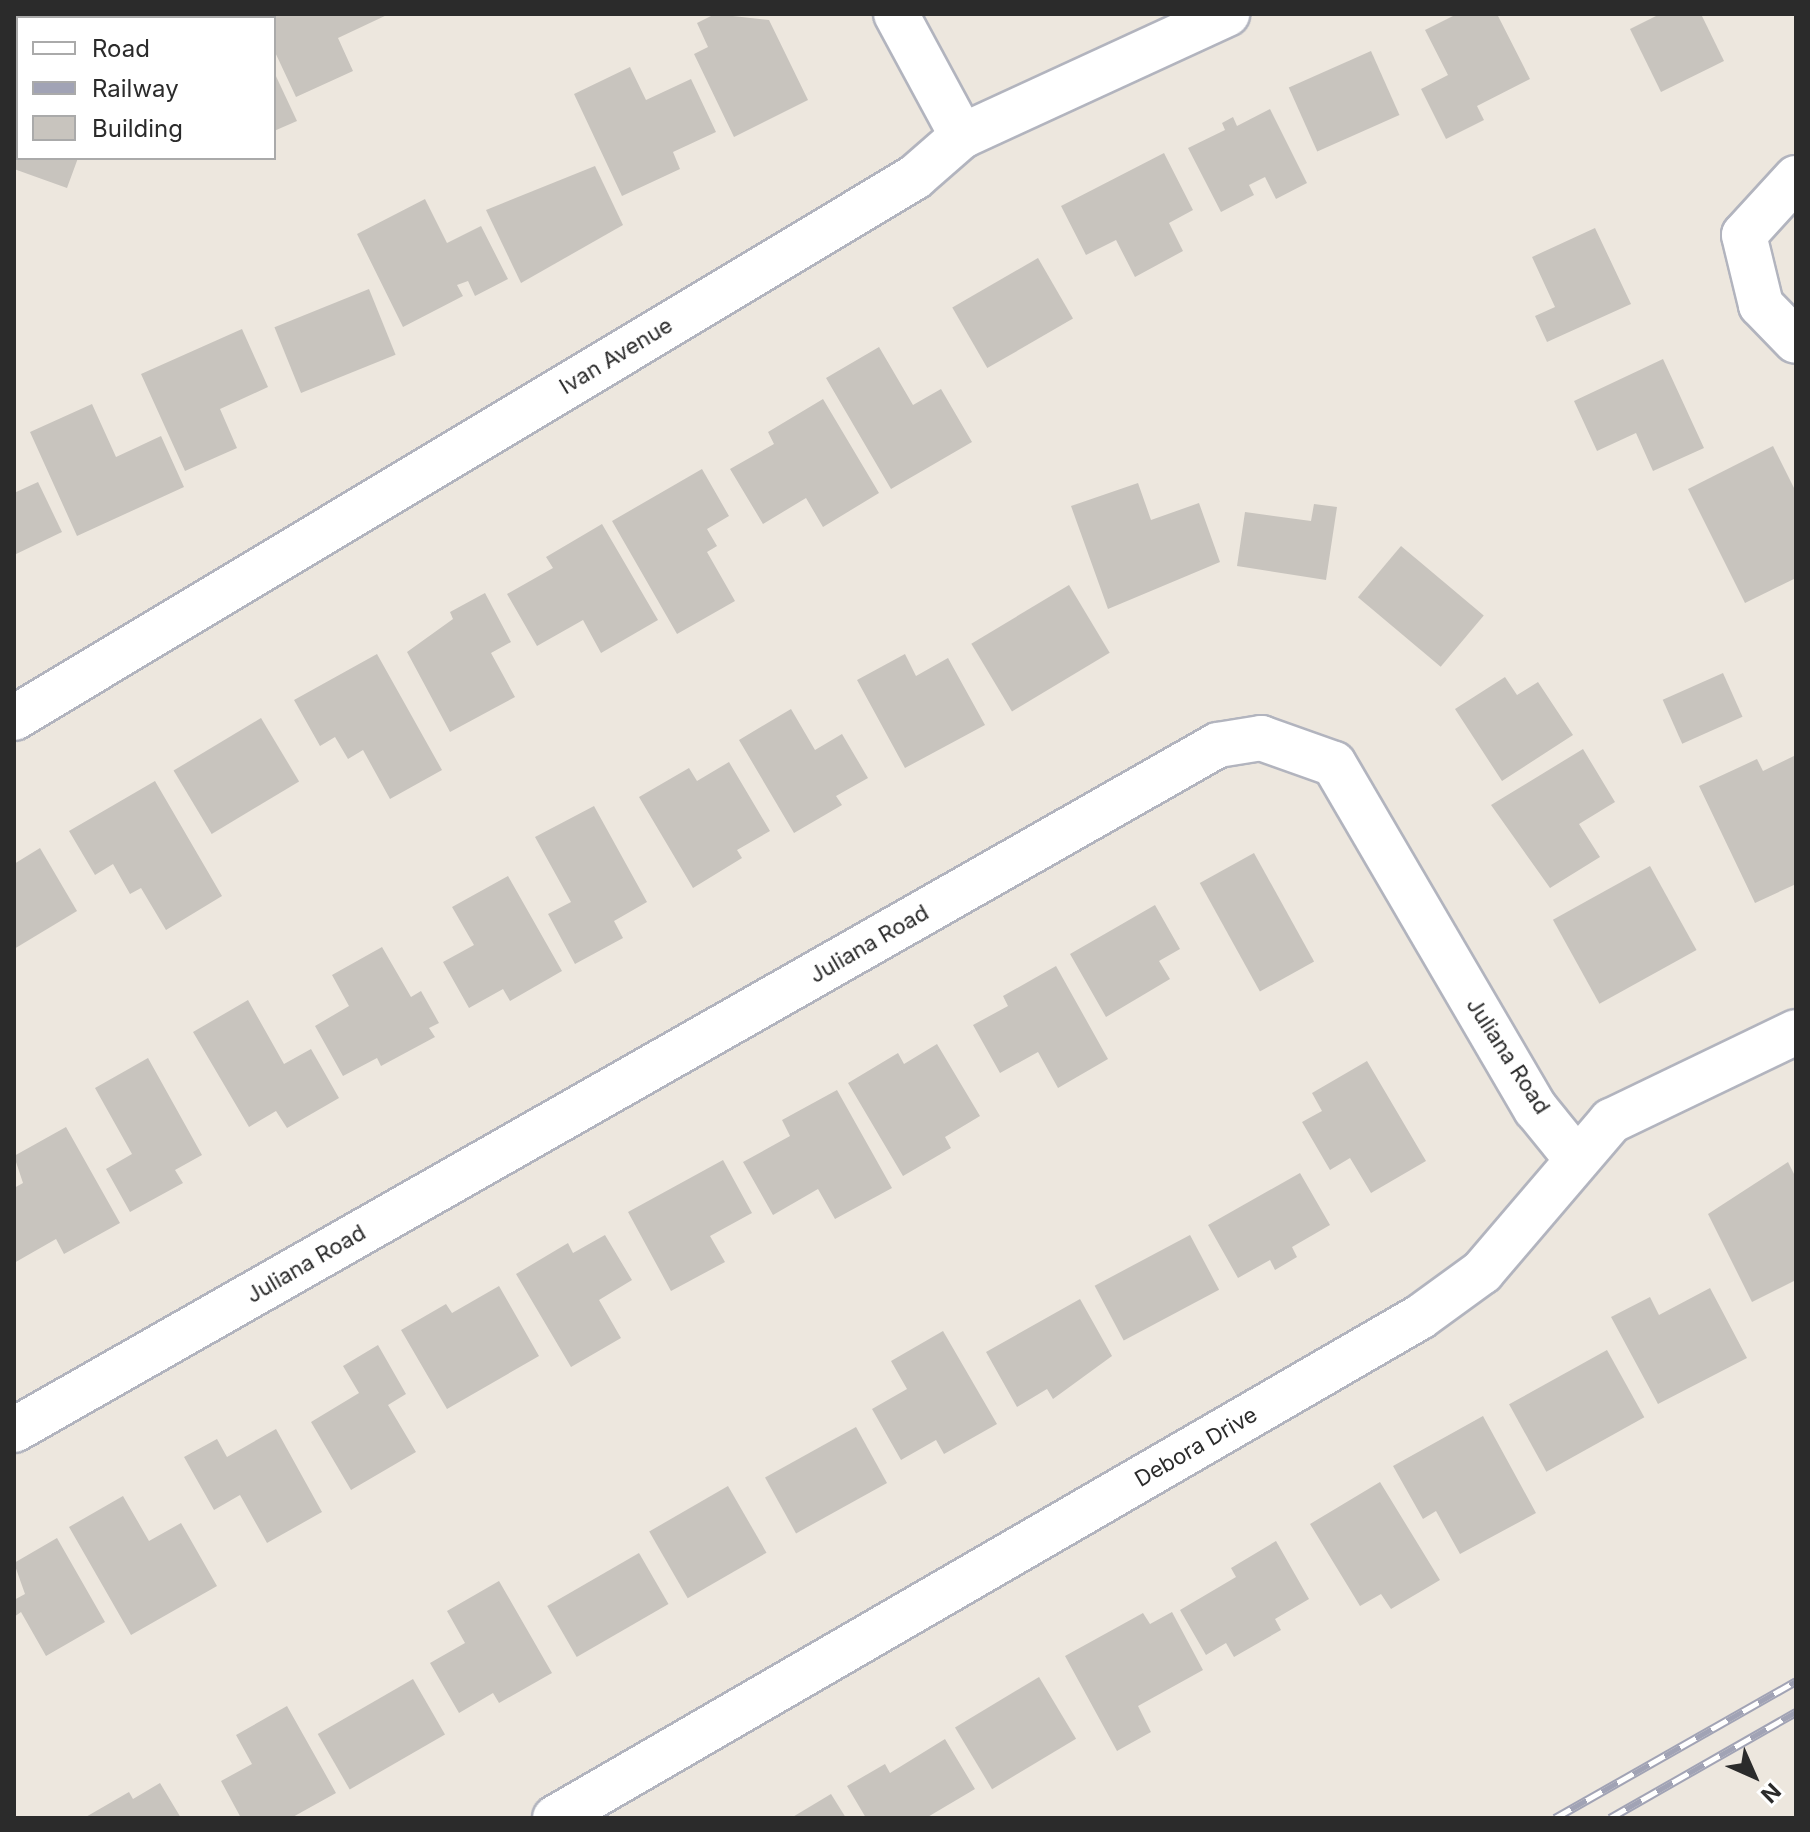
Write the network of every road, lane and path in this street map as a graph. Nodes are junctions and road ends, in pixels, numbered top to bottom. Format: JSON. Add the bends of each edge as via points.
{"nodes":[{"id":1,"x":896,"y":14,"type":"edge"},
{"id":2,"x":1227,"y":14,"type":"edge"},
{"id":3,"x":962,"y":136,"type":"junction"},
{"id":4,"x":1796,"y":178,"type":"edge"},
{"id":5,"x":1796,"y":341,"type":"edge"},
{"id":6,"x":14,"y":718,"type":"edge"},
{"id":7,"x":1796,"y":1032,"type":"edge"},
{"id":8,"x":1574,"y":1156,"type":"junction"},
{"id":9,"x":14,"y":1430,"type":"edge"},
{"id":10,"x":555,"y":1818,"type":"edge"}],
"edges":[{"from":1,"to":3,"type":"street"},
{"from":2,"to":3,"type":"street","name":"Ivan Avenue"},
{"from":3,"to":6,"type":"street","name":"Ivan Avenue","via":[[915,177]]},
{"from":4,"to":5,"type":"street","via":[[1744,235],[1761,305]]},
{"from":7,"to":8,"type":"street","name":"Debora Drive","via":[[1611,1121]]},
{"from":8,"to":9,"type":"street","name":"Juliana Road","via":[[1536,1109],[1334,764],[1261,738],[1218,745]]},
{"from":8,"to":10,"type":"street","name":"Debora Drive","via":[[1482,1272],[1420,1317]]}]}
